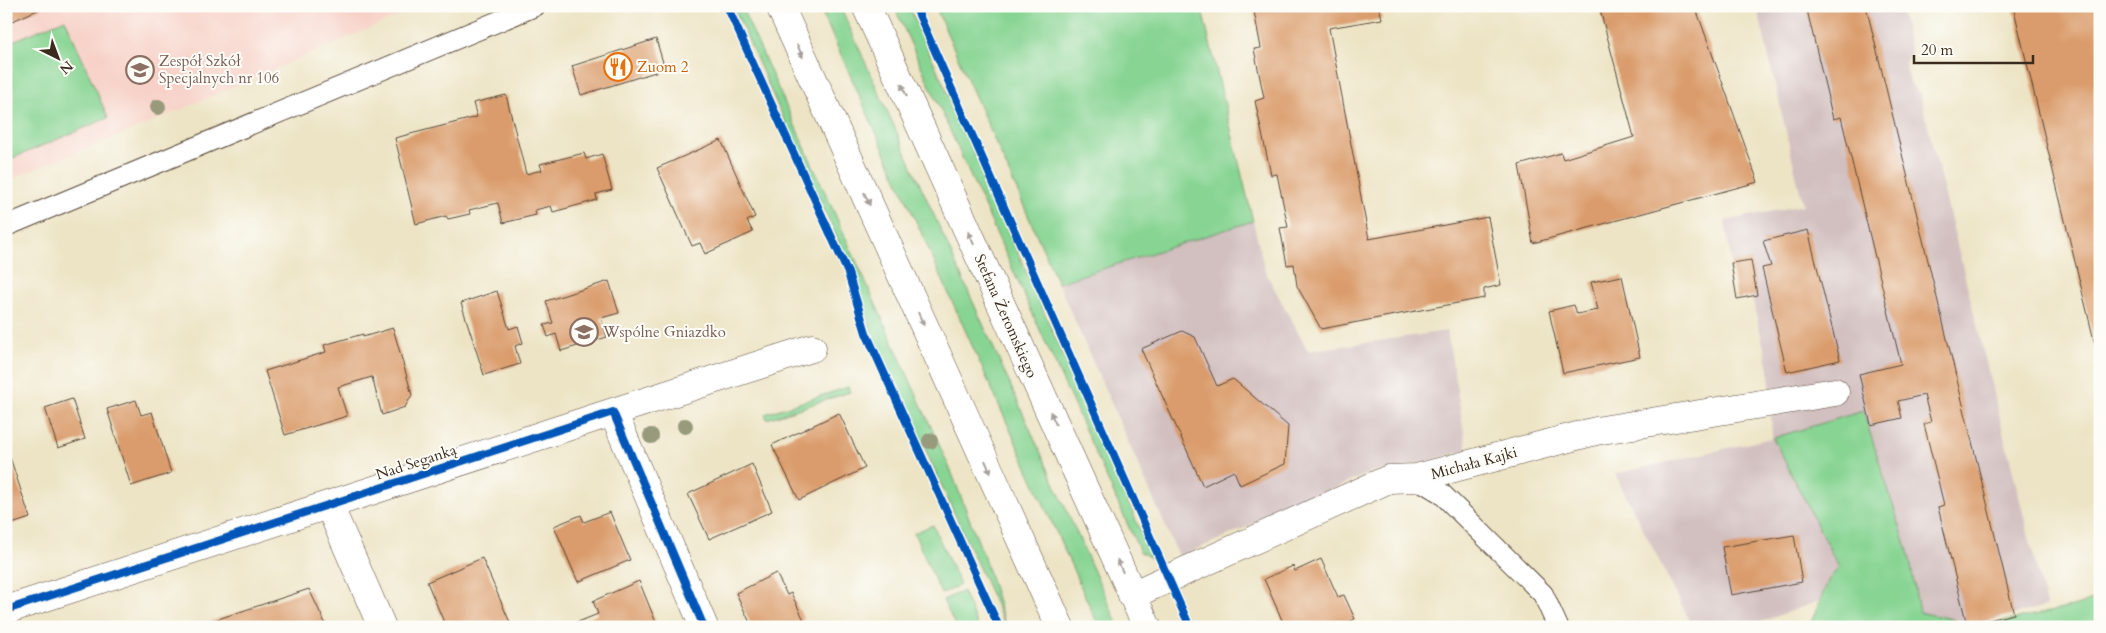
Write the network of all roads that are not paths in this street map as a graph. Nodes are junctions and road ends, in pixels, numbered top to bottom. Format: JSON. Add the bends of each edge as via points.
{"nodes":[{"id":1,"x":535,"y":6,"type":"edge"},
{"id":2,"x":780,"y":6,"type":"edge"},
{"id":3,"x":866,"y":6,"type":"edge"},
{"id":4,"x":6,"y":226,"type":"edge"},
{"id":5,"x":812,"y":348,"type":"dead end"},
{"id":6,"x":1835,"y":392,"type":"dead end"},
{"id":7,"x":613,"y":412,"type":"junction"},
{"id":8,"x":1416,"y":478,"type":"junction"},
{"id":9,"x":329,"y":505,"type":"junction"},
{"id":10,"x":1132,"y":595,"type":"junction"},
{"id":11,"x":6,"y":610,"type":"edge"},
{"id":12,"x":382,"y":627,"type":"edge"},
{"id":13,"x":704,"y":627,"type":"edge"},
{"id":14,"x":1060,"y":627,"type":"edge"},
{"id":15,"x":1147,"y":627,"type":"edge"},
{"id":16,"x":1558,"y":627,"type":"edge"}],
"edges":[{"from":1,"to":4,"type":"lane"},
{"from":2,"to":14,"type":"street","one_way":true},
{"from":10,"to":3,"type":"street","name":"Stefana Żeromskiego","one_way":true},
{"from":5,"to":7,"type":"street","name":"Nad Seganką"},
{"from":6,"to":8,"type":"street","name":"Michała Kajki","via":[[1596,431]]},
{"from":7,"to":9,"type":"street","name":"Nad Seganką"},
{"from":7,"to":13,"type":"street"},
{"from":8,"to":10,"type":"street","name":"Michała Kajki","via":[[1389,479]]},
{"from":8,"to":16,"type":"lane","via":[[1441,493],[1543,594]]},
{"from":9,"to":11,"type":"street","name":"Nad Seganką"},
{"from":9,"to":12,"type":"street"},
{"from":10,"to":15,"type":"street","name":"Stefana Żeromskiego"}]}
